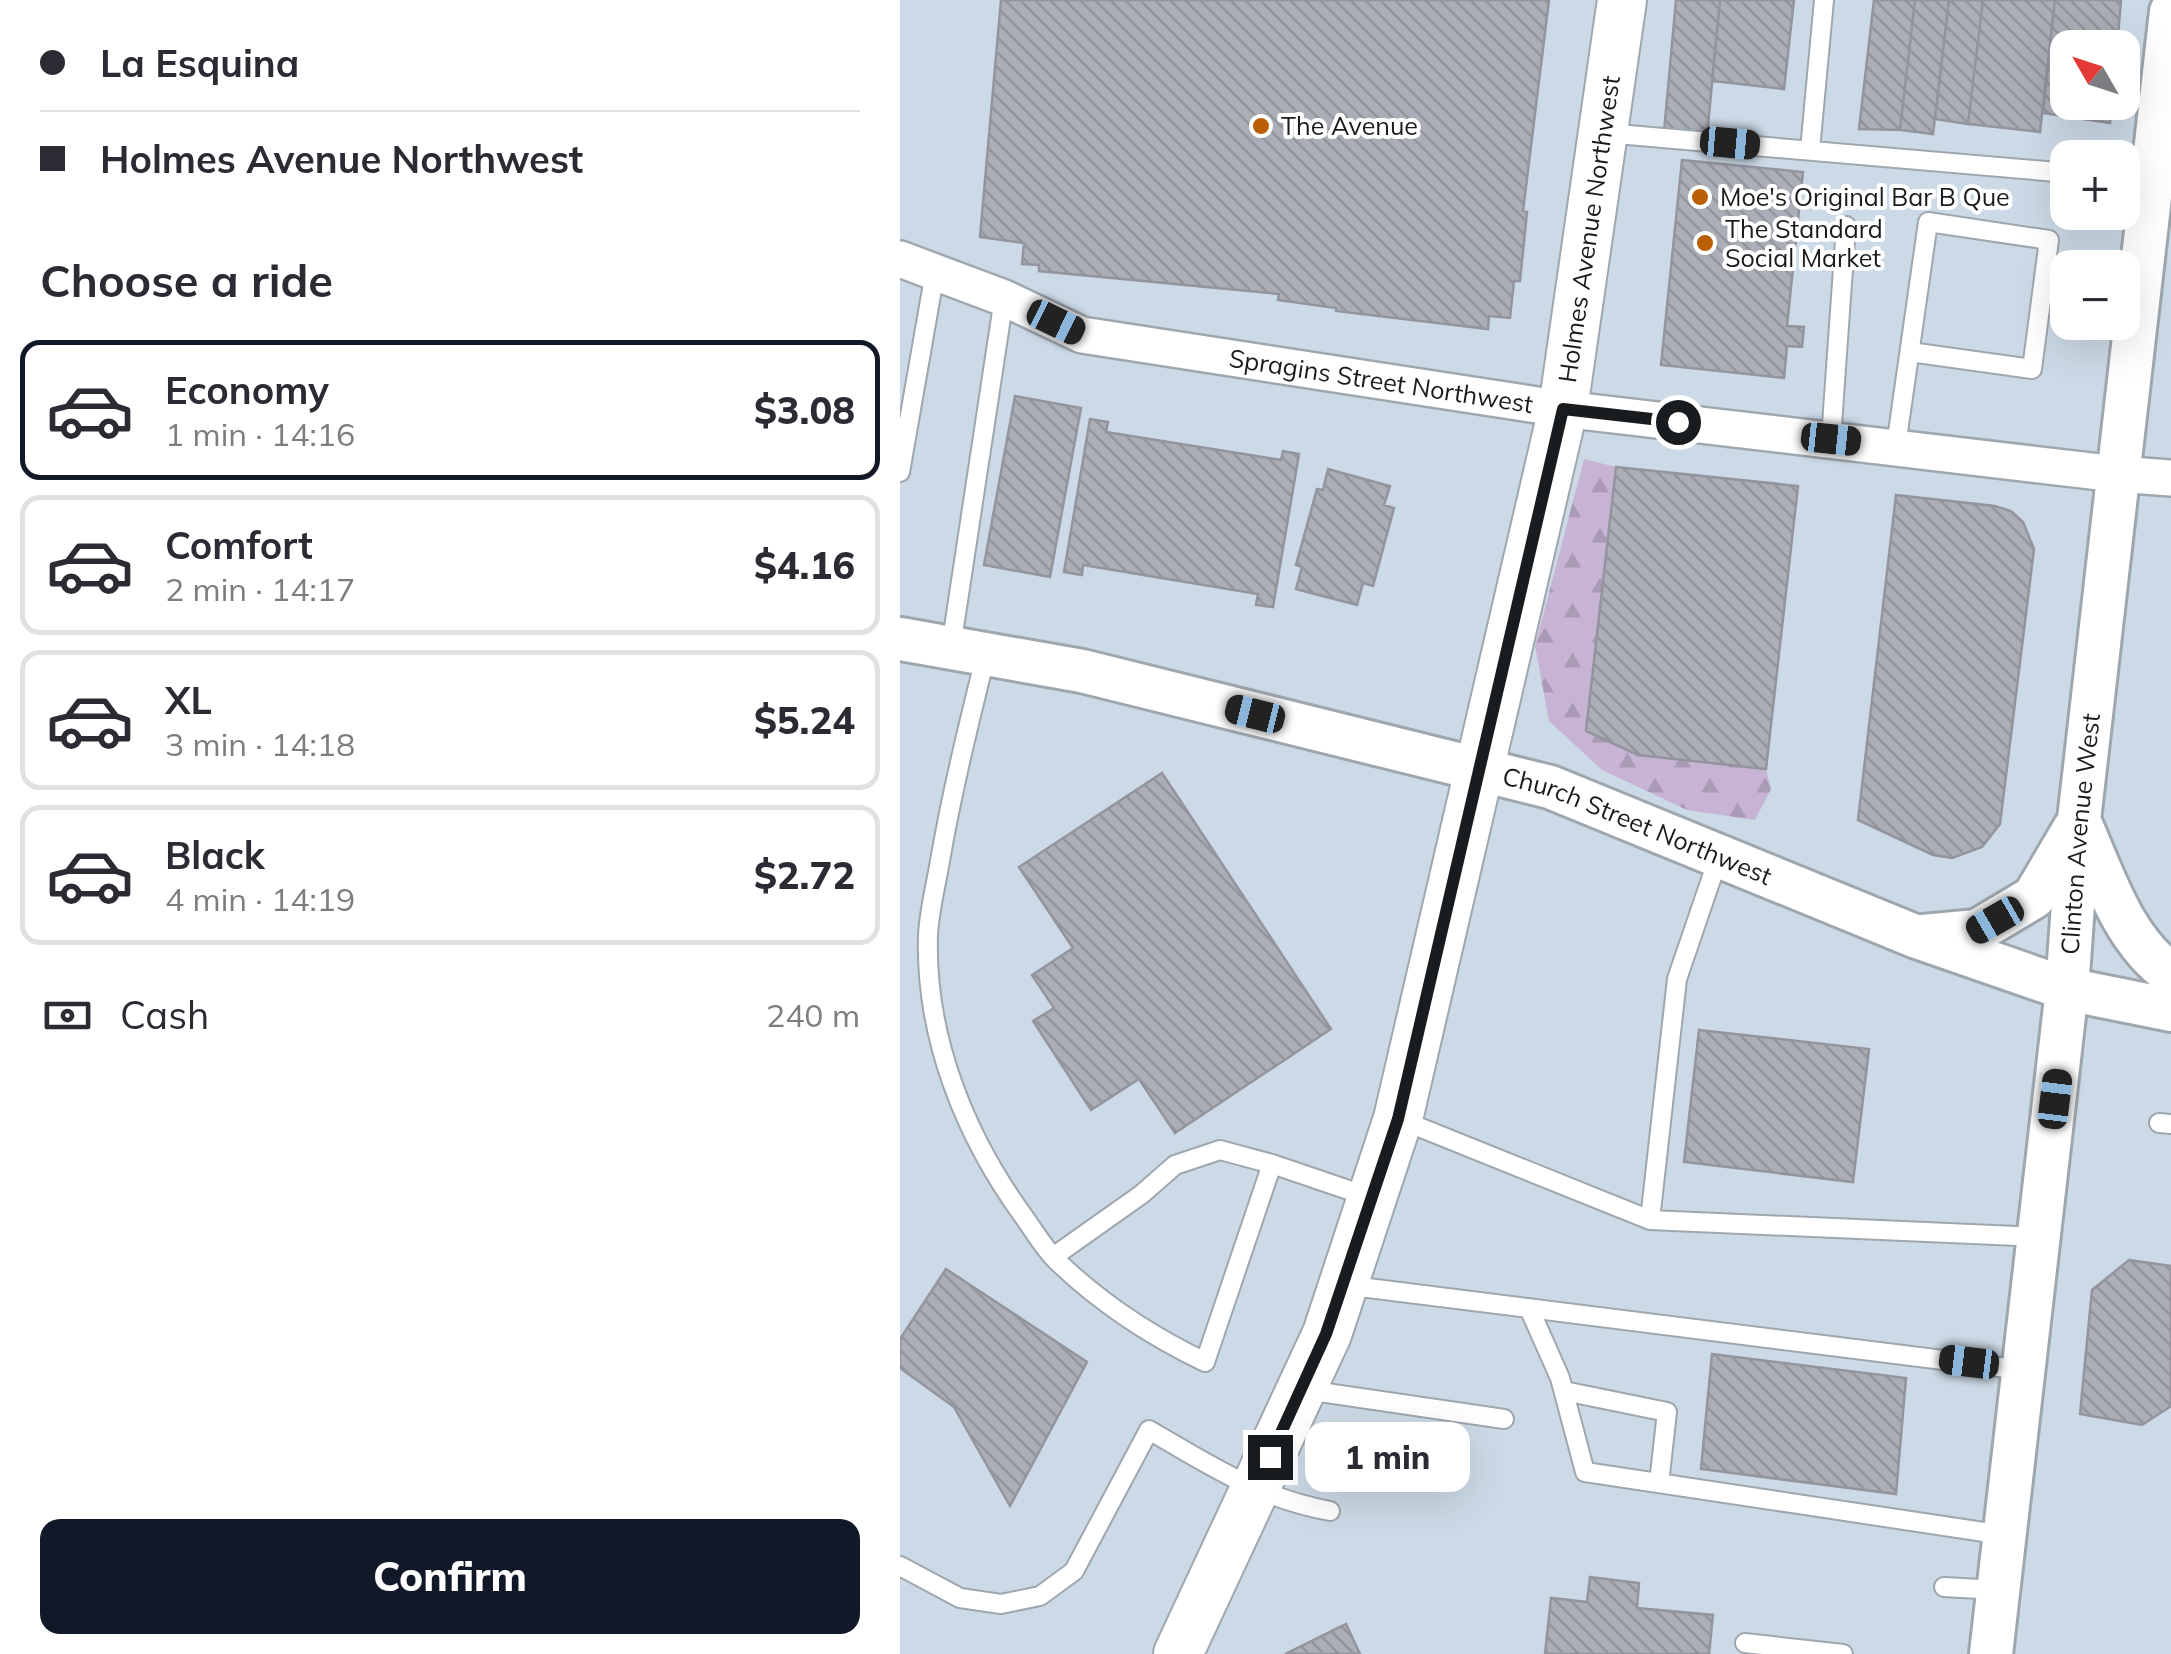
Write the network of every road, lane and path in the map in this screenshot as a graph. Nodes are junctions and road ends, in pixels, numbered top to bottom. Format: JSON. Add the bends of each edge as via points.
{"nodes":[{"id":1,"x":1622,"y":0,"type":"edge"},
{"id":2,"x":1824,"y":0,"type":"edge"},
{"id":3,"x":2171,"y":12,"type":"edge"},
{"id":4,"x":1603,"y":133,"type":"junction"},
{"id":5,"x":1810,"y":150,"type":"junction"},
{"id":6,"x":2050,"y":172,"type":"edge"},
{"id":7,"x":1846,"y":226,"type":"dead end"},
{"id":8,"x":900,"y":259,"type":"edge"},
{"id":9,"x":935,"y":272,"type":"junction"},
{"id":10,"x":1004,"y":298,"type":"junction"},
{"id":11,"x":1910,"y":352,"type":"junction"},
{"id":12,"x":1563,"y":409,"type":"junction"},
{"id":13,"x":1831,"y":439,"type":"junction"},
{"id":14,"x":1896,"y":446,"type":"junction"},
{"id":15,"x":900,"y":472,"type":"edge"},
{"id":16,"x":2117,"y":474,"type":"junction"},
{"id":17,"x":2171,"y":478,"type":"edge"},
{"id":18,"x":900,"y":639,"type":"edge"},
{"id":19,"x":968,"y":651,"type":"junction"},
{"id":20,"x":1479,"y":770,"type":"junction"},
{"id":21,"x":2080,"y":820,"type":"junction"},
{"id":22,"x":1719,"y":856,"type":"junction"},
{"id":23,"x":1917,"y":937,"type":"junction"},
{"id":24,"x":2171,"y":974,"type":"edge"},
{"id":25,"x":2067,"y":989,"type":"junction"},
{"id":26,"x":2171,"y":1010,"type":"edge"},
{"id":27,"x":1398,"y":1119,"type":"junction"},
{"id":28,"x":1272,"y":1164,"type":"junction"},
{"id":29,"x":1374,"y":1198,"type":"junction"},
{"id":30,"x":1650,"y":1220,"type":"junction"},
{"id":31,"x":2039,"y":1237,"type":"junction"},
{"id":32,"x":1053,"y":1257,"type":"junction"},
{"id":33,"x":1344,"y":1285,"type":"junction"},
{"id":34,"x":1529,"y":1308,"type":"junction"},
{"id":35,"x":2024,"y":1370,"type":"junction"},
{"id":36,"x":1300,"y":1390,"type":"junction"},
{"id":37,"x":1564,"y":1391,"type":"junction"},
{"id":38,"x":1504,"y":1419,"type":"dead end"},
{"id":39,"x":1659,"y":1483,"type":"junction"},
{"id":40,"x":1254,"y":1490,"type":"junction"},
{"id":41,"x":1330,"y":1510,"type":"dead end"},
{"id":42,"x":2004,"y":1535,"type":"junction"},
{"id":43,"x":900,"y":1566,"type":"edge"},
{"id":44,"x":1944,"y":1587,"type":"dead end"},
{"id":45,"x":1998,"y":1590,"type":"junction"},
{"id":46,"x":1745,"y":1643,"type":"dead end"},
{"id":47,"x":1178,"y":1654,"type":"edge"},
{"id":48,"x":1843,"y":1654,"type":"edge"},
{"id":49,"x":1991,"y":1654,"type":"edge"}],
"edges":[{"from":1,"to":4,"type":"main road","name":"Holmes Avenue Northwest"},
{"from":2,"to":5,"type":"lane"},
{"from":3,"to":16,"type":"street","name":"Clinton Avenue West","via":[[2144,178]]},
{"from":4,"to":5,"type":"lane"},
{"from":4,"to":12,"type":"main road","name":"Holmes Avenue Northwest"},
{"from":5,"to":6,"type":"lane"},
{"from":7,"to":13,"type":"lane"},
{"from":8,"to":9,"type":"street","name":"Spragins Street Northwest"},
{"from":9,"to":10,"type":"street","name":"Spragins Street Northwest"},
{"from":9,"to":15,"type":"lane"},
{"from":10,"to":12,"type":"street","name":"Spragins Street Northwest","via":[[1082,335]]},
{"from":10,"to":19,"type":"lane"},
{"from":11,"to":11,"type":"lane","via":[[1928,222],[2049,240],[2032,369]]},
{"from":11,"to":14,"type":"lane"},
{"from":12,"to":13,"type":"street","name":"Spragins Street Northwest"},
{"from":12,"to":20,"type":"main road","name":"Holmes Avenue Northwest"},
{"from":13,"to":14,"type":"street","name":"Spragins Street Northwest"},
{"from":14,"to":16,"type":"street","name":"Spragins Street Northwest"},
{"from":16,"to":17,"type":"street","name":"Spragins Street Northwest"},
{"from":16,"to":21,"type":"street","name":"Clinton Avenue West"},
{"from":18,"to":19,"type":"street","name":"Church Street Northwest"},
{"from":19,"to":20,"type":"street","name":"Church Street Northwest","via":[[1082,671]]},
{"from":19,"to":32,"type":"lane","via":[[928,935],[936,1036],[986,1156]]},
{"from":20,"to":22,"type":"street","name":"Church Street Northwest","via":[[1550,787]]},
{"from":20,"to":27,"type":"main road","name":"Holmes Avenue Northwest"},
{"from":21,"to":23,"type":"street","via":[[2034,897],[1976,931]]},
{"from":21,"to":24,"type":"street","via":[[2114,901],[2151,960]]},
{"from":21,"to":25,"type":"street","name":"Clinton Avenue West"},
{"from":22,"to":23,"type":"street","name":"Church Street Northwest"},
{"from":22,"to":30,"type":"lane","via":[[1677,979]]},
{"from":23,"to":25,"type":"street","name":"Church Street Northwest"},
{"from":25,"to":26,"type":"street","name":"Church Street Northwest"},
{"from":25,"to":31,"type":"street","name":"Clinton Avenue West"},
{"from":27,"to":29,"type":"main road","name":"Holmes Avenue Northwest"},
{"from":27,"to":30,"type":"lane"},
{"from":28,"to":29,"type":"lane"},
{"from":28,"to":32,"type":"lane","via":[[1220,1150],[1175,1166]]},
{"from":28,"to":32,"type":"lane","via":[[1206,1362],[1094,1294]]},
{"from":29,"to":33,"type":"main road","name":"Holmes Avenue Northwest"},
{"from":30,"to":31,"type":"lane"},
{"from":31,"to":35,"type":"street","name":"Clinton Avenue West"},
{"from":33,"to":34,"type":"lane"},
{"from":33,"to":36,"type":"main road","name":"Holmes Avenue Northwest"},
{"from":34,"to":35,"type":"lane"},
{"from":34,"to":37,"type":"lane"},
{"from":35,"to":42,"type":"street","name":"Clinton Avenue West"},
{"from":36,"to":38,"type":"lane"},
{"from":36,"to":40,"type":"main road","name":"Holmes Avenue Northwest"},
{"from":37,"to":39,"type":"lane","via":[[1586,1472]]},
{"from":37,"to":39,"type":"lane","via":[[1667,1412]]},
{"from":39,"to":42,"type":"lane"},
{"from":40,"to":41,"type":"lane"},
{"from":40,"to":43,"type":"lane","via":[[1149,1430],[1074,1571],[1040,1596],[1002,1604],[960,1598]]},
{"from":40,"to":47,"type":"main road","name":"Holmes Avenue Northwest"},
{"from":42,"to":45,"type":"street","name":"Clinton Avenue West"},
{"from":44,"to":45,"type":"lane"},
{"from":45,"to":49,"type":"street","name":"Clinton Avenue West"},
{"from":46,"to":48,"type":"lane"}]}
